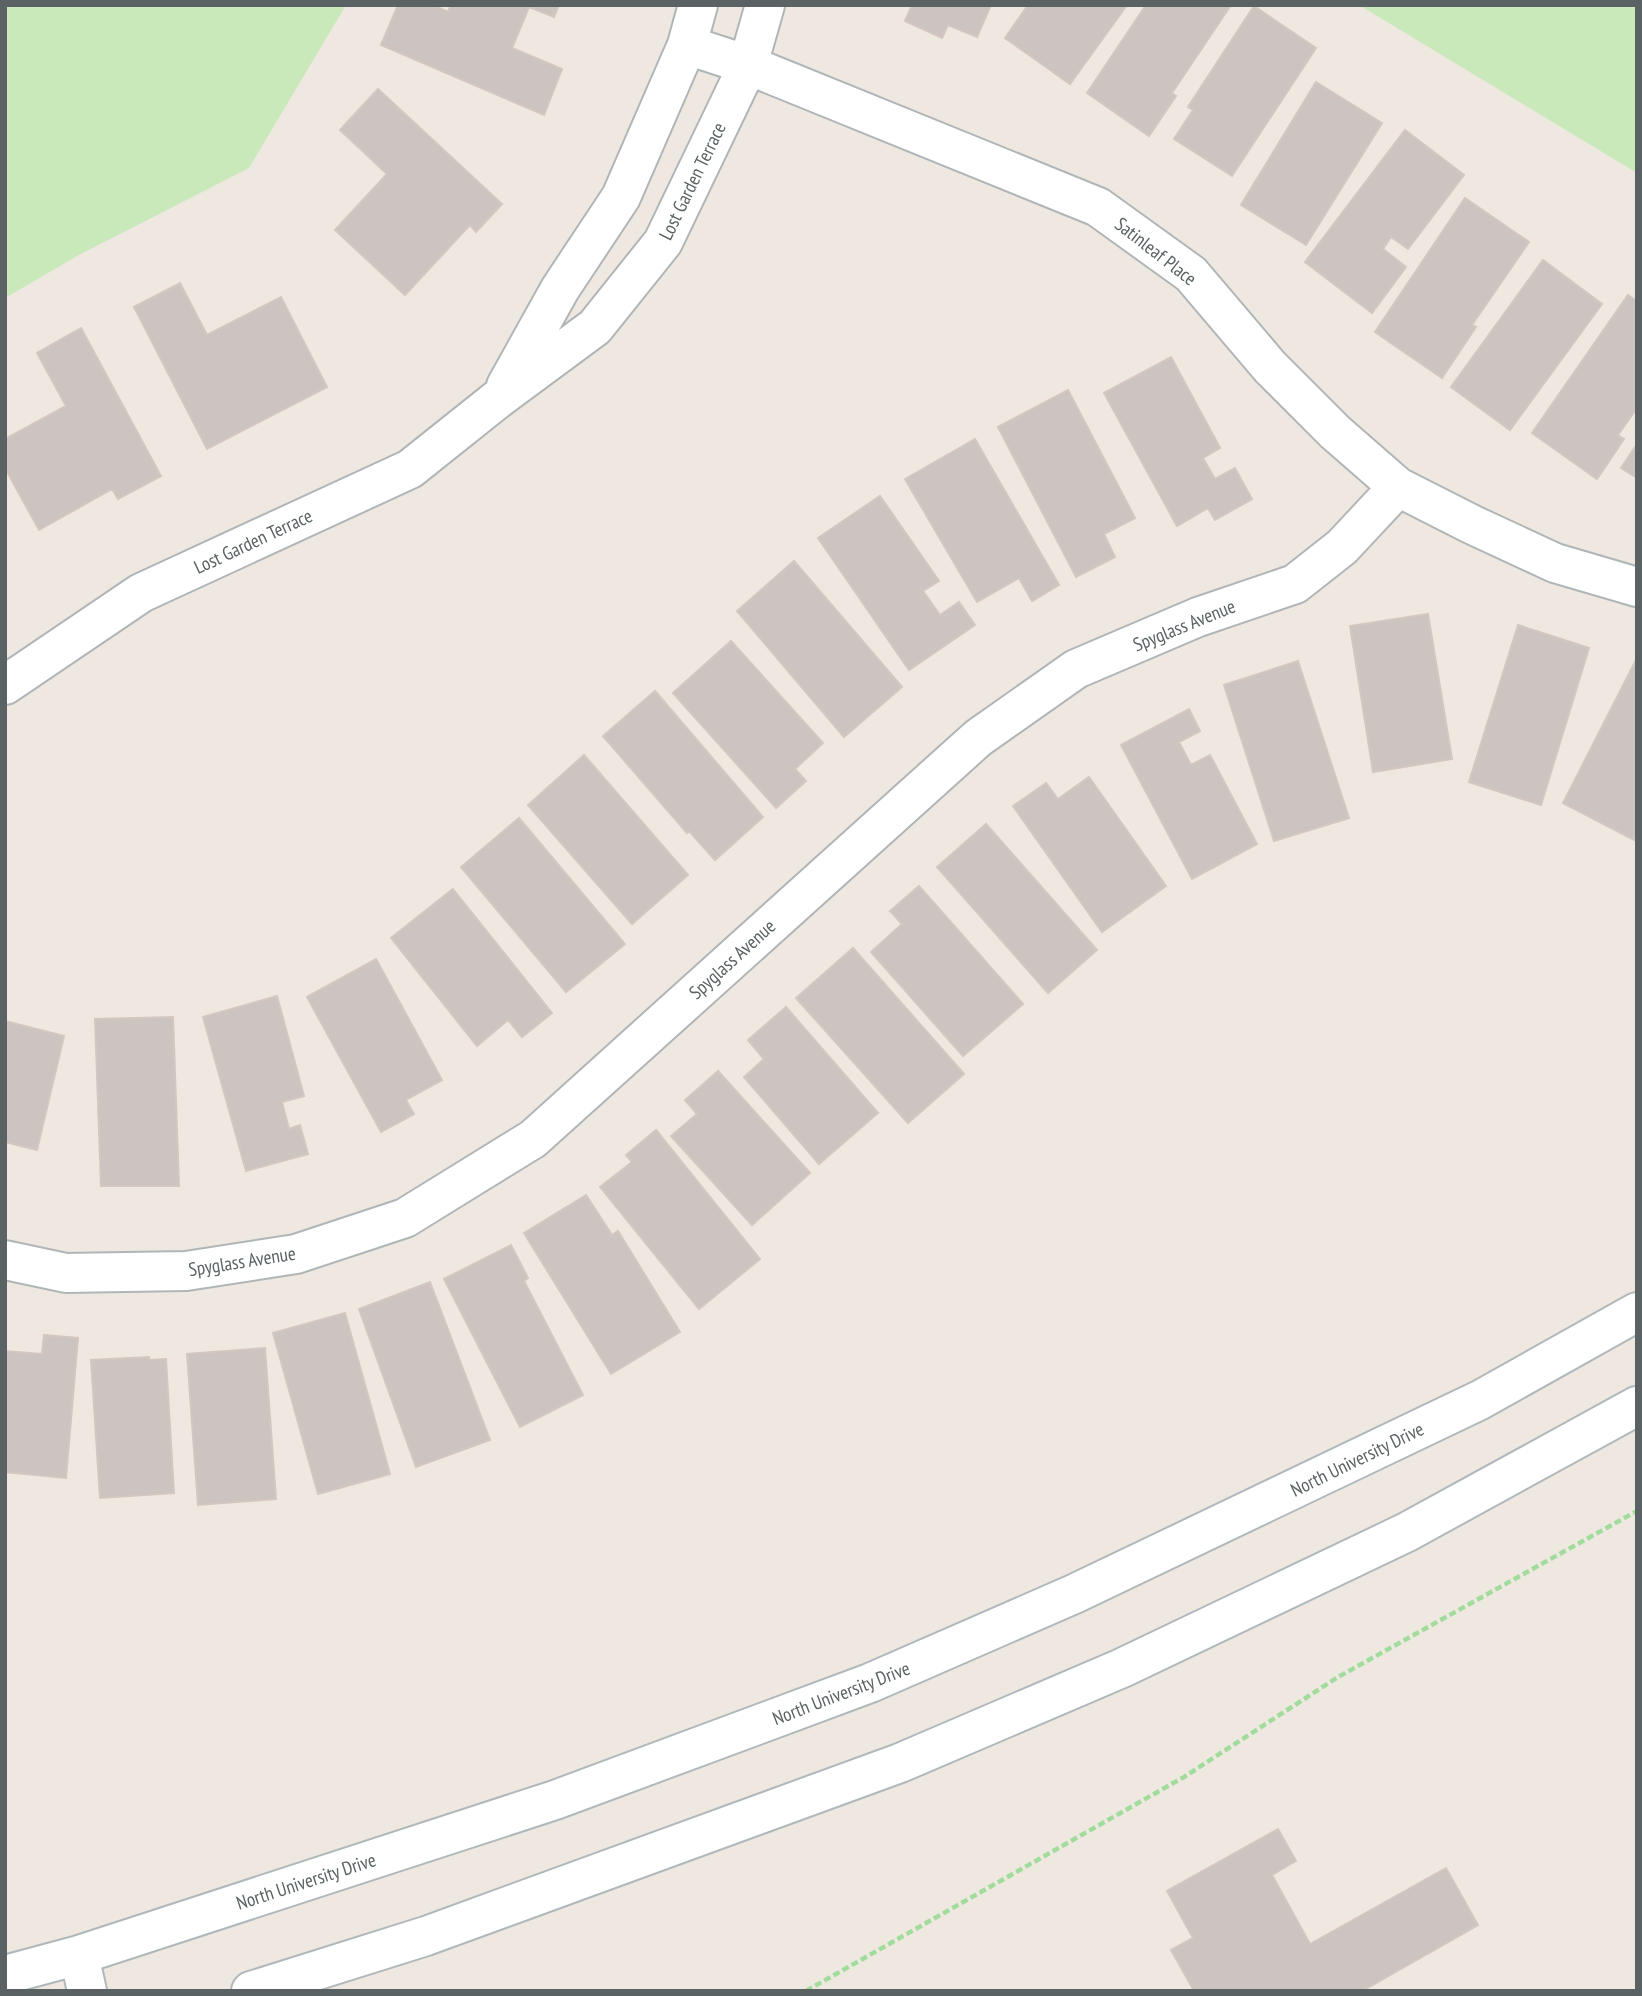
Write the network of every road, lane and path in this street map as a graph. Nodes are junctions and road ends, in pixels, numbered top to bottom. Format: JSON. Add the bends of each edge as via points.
{"nodes":[{"id":1,"x":698,"y":5,"type":"edge"},
{"id":2,"x":765,"y":5,"type":"edge"},
{"id":3,"x":687,"y":45,"type":"junction"},
{"id":4,"x":748,"y":65,"type":"junction"},
{"id":5,"x":499,"y":398,"type":"junction"},
{"id":6,"x":1398,"y":487,"type":"junction"},
{"id":7,"x":1637,"y":587,"type":"edge"},
{"id":8,"x":5,"y":685,"type":"edge"},
{"id":9,"x":5,"y":1260,"type":"edge"},
{"id":10,"x":1637,"y":1312,"type":"edge"},
{"id":11,"x":1637,"y":1406,"type":"edge"},
{"id":12,"x":1637,"y":1511,"type":"edge"},
{"id":13,"x":83,"y":1973,"type":"edge"},
{"id":14,"x":5,"y":1975,"type":"edge"},
{"id":15,"x":251,"y":1991,"type":"edge"},
{"id":16,"x":806,"y":1991,"type":"edge"}],
"edges":[{"from":1,"to":3,"type":"street","name":"Lost Garden Terrace"},
{"from":2,"to":4,"type":"street","name":"Lost Garden Terrace"},
{"from":3,"to":4,"type":"street","name":"Satinleaf Place"},
{"from":3,"to":5,"type":"street","name":"Lost Garden Terrace","via":[[621,197],[560,289]]},
{"from":4,"to":5,"type":"street","name":"Lost Garden Terrace","via":[[663,242],[595,327]]},
{"from":4,"to":6,"type":"street","name":"Satinleaf Place","via":[[1098,207],[1191,274],[1270,367]]},
{"from":5,"to":8,"type":"street","name":"Lost Garden Terrace","via":[[410,469],[141,593]]},
{"from":6,"to":7,"type":"street","name":"Satinleaf Place","via":[[1555,563]]},
{"from":6,"to":9,"type":"street","name":"Spyglass Avenue","via":[[1342,547],[1295,584],[1198,617],[1076,669],[978,738],[533,1139],[405,1218],[296,1254],[186,1271],[66,1273]]},
{"from":10,"to":13,"type":"street","name":"North University Drive","via":[[1456,1412],[1074,1594],[870,1684]]},
{"from":11,"to":15,"type":"street","via":[[1407,1532],[1122,1668],[900,1763],[426,1936]]},
{"from":12,"to":16,"type":"path","via":[[1338,1677],[1184,1777]]},
{"from":13,"to":14,"type":"street","name":"North University Drive"}]}
